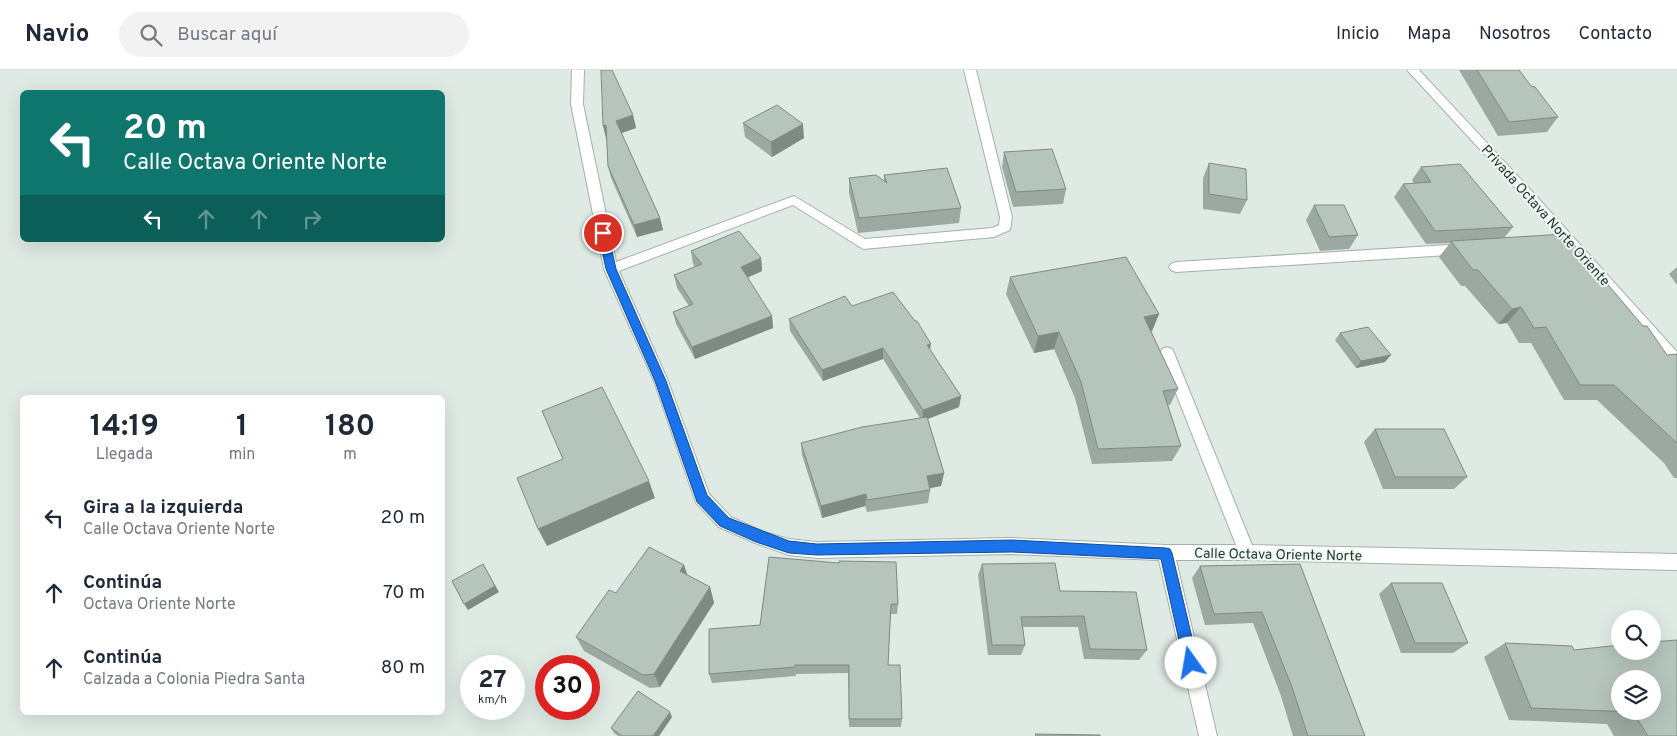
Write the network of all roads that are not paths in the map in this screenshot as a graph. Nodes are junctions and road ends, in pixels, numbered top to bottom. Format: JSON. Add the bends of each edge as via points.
{"nodes":[{"id":1,"x":578,"y":70,"type":"edge"},
{"id":2,"x":970,"y":70,"type":"edge"},
{"id":3,"x":1413,"y":70,"type":"edge"},
{"id":4,"x":1571,"y":242,"type":"junction"},
{"id":5,"x":1552,"y":243,"type":"edge"},
{"id":6,"x":1472,"y":248,"type":"edge"},
{"id":7,"x":1176,"y":267,"type":"dead end"},
{"id":8,"x":611,"y":269,"type":"junction"},
{"id":9,"x":1167,"y":353,"type":"dead end"},
{"id":10,"x":1677,"y":362,"type":"edge"},
{"id":11,"x":1247,"y":552,"type":"junction"},
{"id":12,"x":1166,"y":553,"type":"junction"},
{"id":13,"x":1677,"y":562,"type":"edge"},
{"id":14,"x":1208,"y":736,"type":"edge"}],
"edges":[{"from":1,"to":8,"type":"street","name":"Calle Octava Oriente Norte","via":[[577,104]]},
{"from":2,"to":8,"type":"street","via":[[1006,218],[1005,227],[994,232],[863,244],[794,200]]},
{"from":3,"to":4,"type":"street","name":"Privada Octava Norte Oriente"},
{"from":4,"to":5,"type":"street"},
{"from":4,"to":10,"type":"street","name":"Privada Octava Norte Oriente"},
{"from":6,"to":7,"type":"street"},
{"from":8,"to":12,"type":"street","name":"Calle Octava Oriente Norte","via":[[660,381],[702,498],[725,522],[789,547],[817,550],[1012,546]]},
{"from":9,"to":11,"type":"street"},
{"from":11,"to":12,"type":"street","name":"Calle Octava Oriente Norte"},
{"from":11,"to":13,"type":"street","name":"Calle Octava Oriente Norte"},
{"from":12,"to":14,"type":"street"}]}
